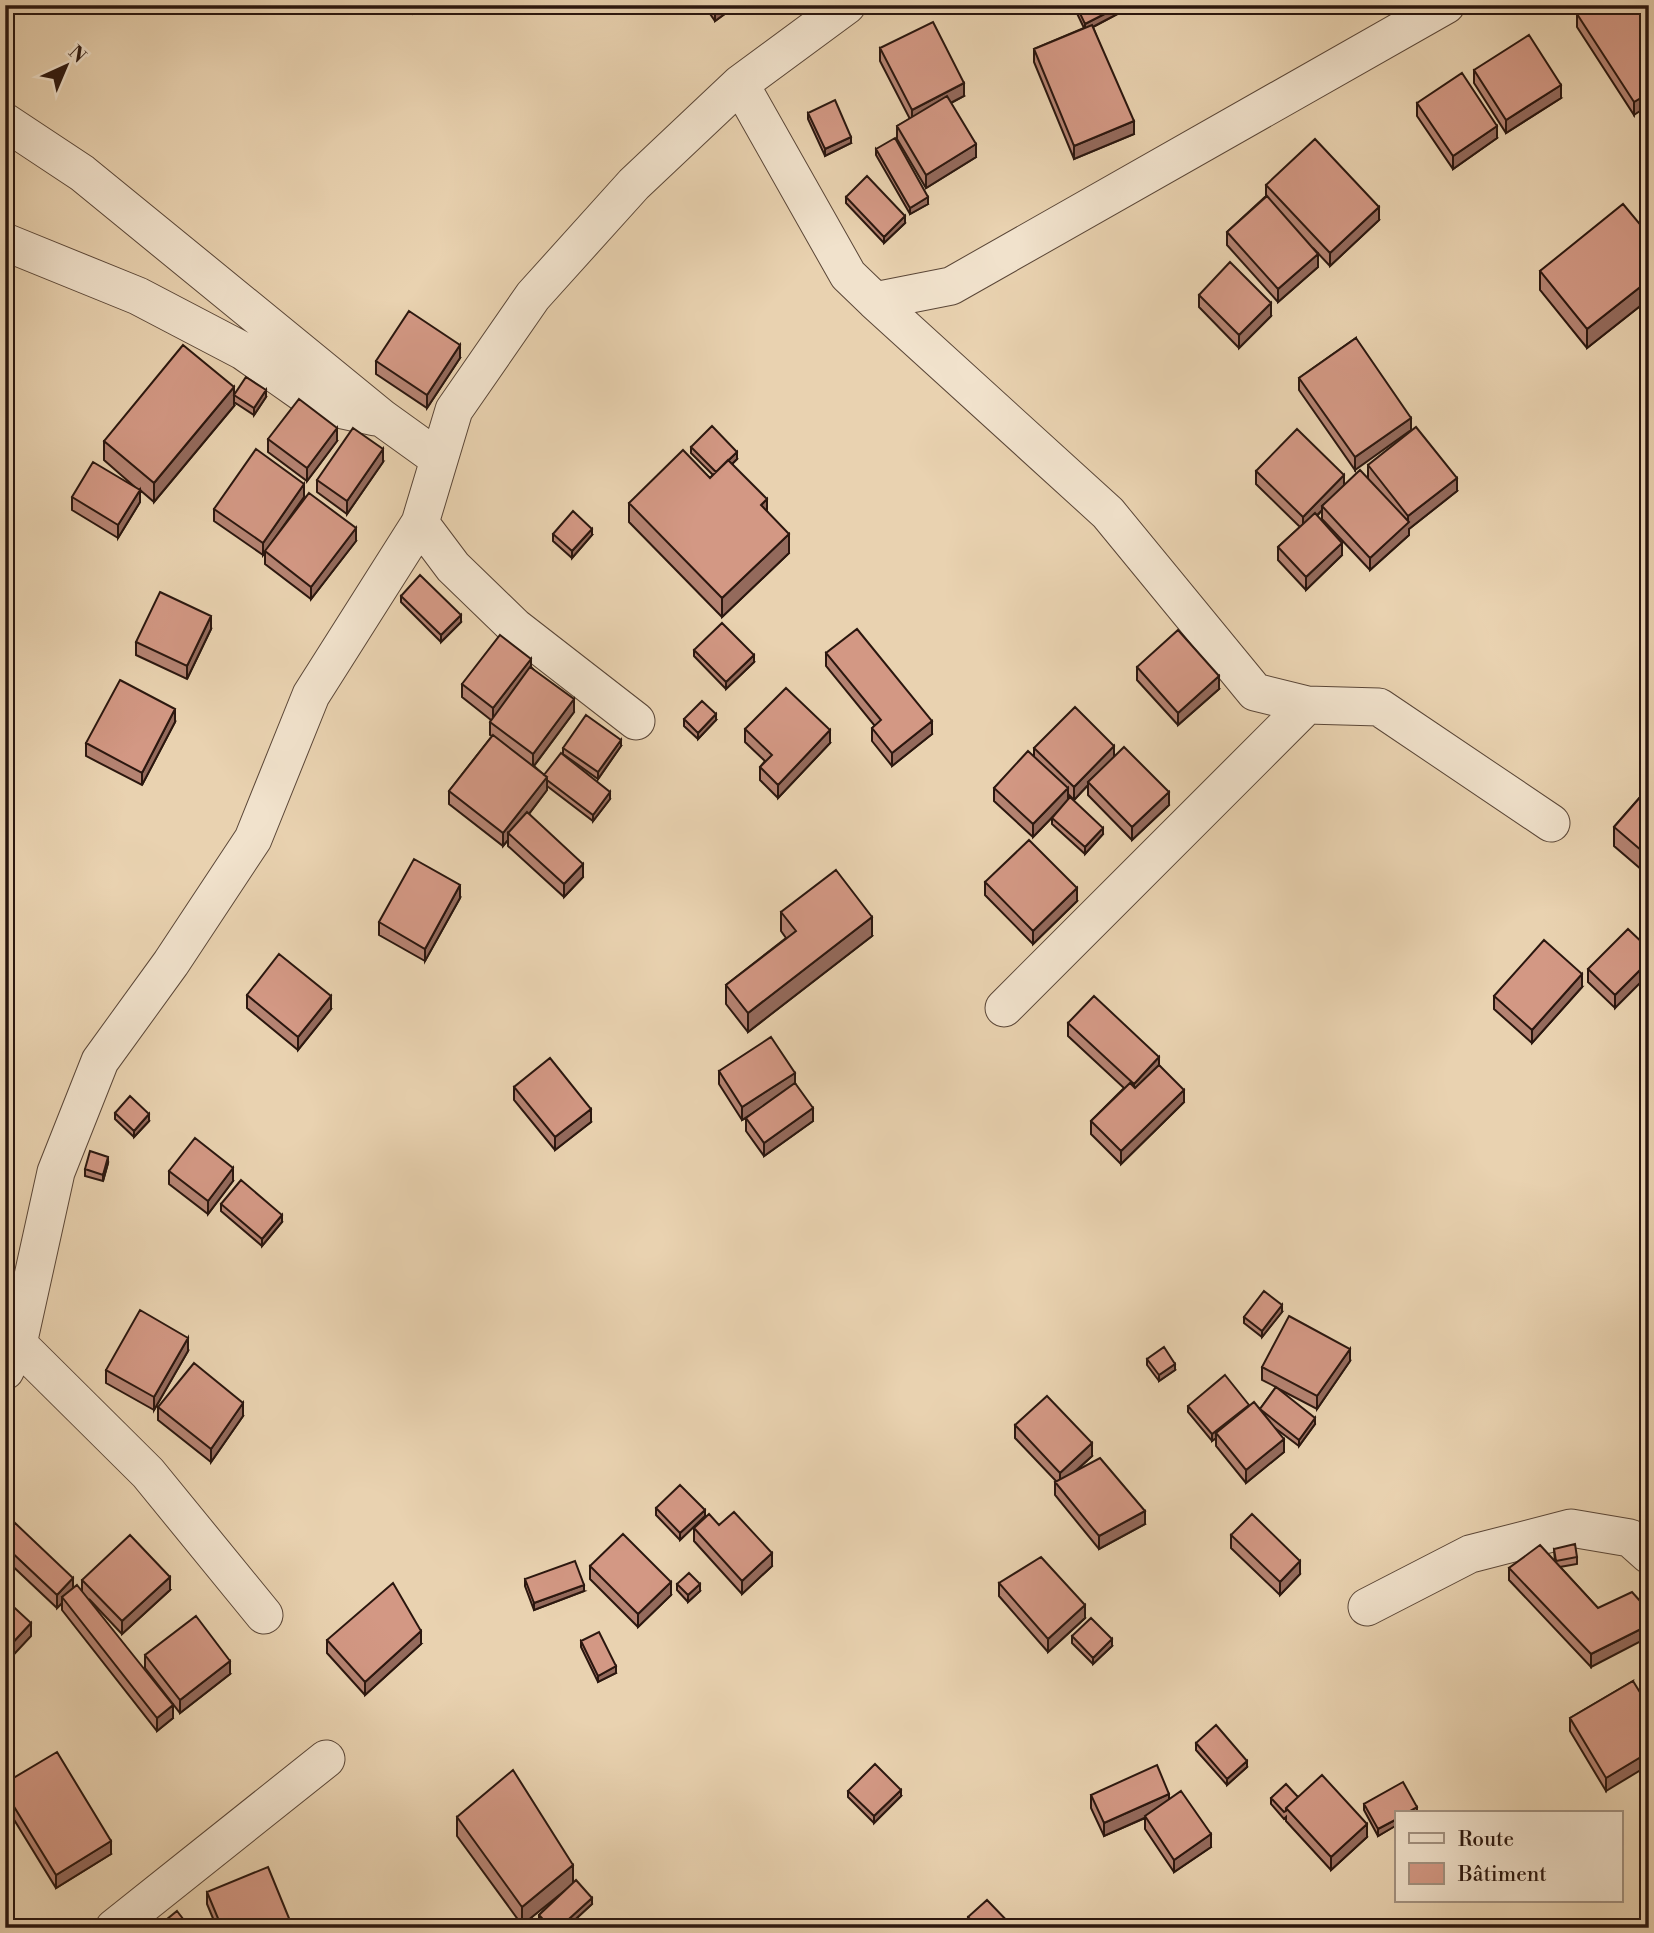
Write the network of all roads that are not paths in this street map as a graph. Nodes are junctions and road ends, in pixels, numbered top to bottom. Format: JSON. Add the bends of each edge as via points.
{"nodes":[{"id":1,"x":1446,"y":5,"type":"edge"},
{"id":2,"x":837,"y":8,"type":"edge"},
{"id":3,"x":740,"y":83,"type":"junction"},
{"id":4,"x":5,"y":122,"type":"edge"},
{"id":5,"x":5,"y":242,"type":"edge"},
{"id":6,"x":875,"y":301,"type":"junction"},
{"id":7,"x":382,"y":418,"type":"junction"},
{"id":8,"x":439,"y":459,"type":"junction"},
{"id":9,"x":420,"y":523,"type":"junction"},
{"id":10,"x":1307,"y":705,"type":"junction"},
{"id":11,"x":636,"y":722,"type":"dead end"},
{"id":12,"x":1551,"y":823,"type":"dead end"},
{"id":13,"x":1004,"y":1008,"type":"dead end"},
{"id":14,"x":12,"y":1357,"type":"edge"},
{"id":15,"x":1649,"y":1555,"type":"edge"},
{"id":16,"x":1367,"y":1607,"type":"dead end"},
{"id":17,"x":264,"y":1615,"type":"dead end"},
{"id":18,"x":326,"y":1759,"type":"dead end"},
{"id":19,"x":114,"y":1928,"type":"edge"}],
"edges":[{"from":1,"to":6,"type":"street","via":[[951,286]]},
{"from":2,"to":3,"type":"street"},
{"from":3,"to":6,"type":"street","via":[[848,275]]},
{"from":3,"to":8,"type":"street","via":[[634,184],[533,296],[454,410]]},
{"from":4,"to":7,"type":"street","via":[[82,173]]},
{"from":5,"to":7,"type":"street","via":[[138,296],[243,351],[324,406]]},
{"from":6,"to":10,"type":"street","via":[[1108,513],[1255,692]]},
{"from":7,"to":8,"type":"street"},
{"from":8,"to":9,"type":"street"},
{"from":9,"to":11,"type":"street","via":[[453,567],[515,627]]},
{"from":9,"to":14,"type":"street","via":[[311,695],[253,839],[100,1061],[56,1172]]},
{"from":10,"to":12,"type":"street","via":[[1379,707]]},
{"from":10,"to":13,"type":"street"},
{"from":14,"to":17,"type":"street","via":[[148,1473]]},
{"from":15,"to":16,"type":"street","via":[[1630,1538],[1571,1528],[1470,1554]]},
{"from":18,"to":19,"type":"street"}]}
